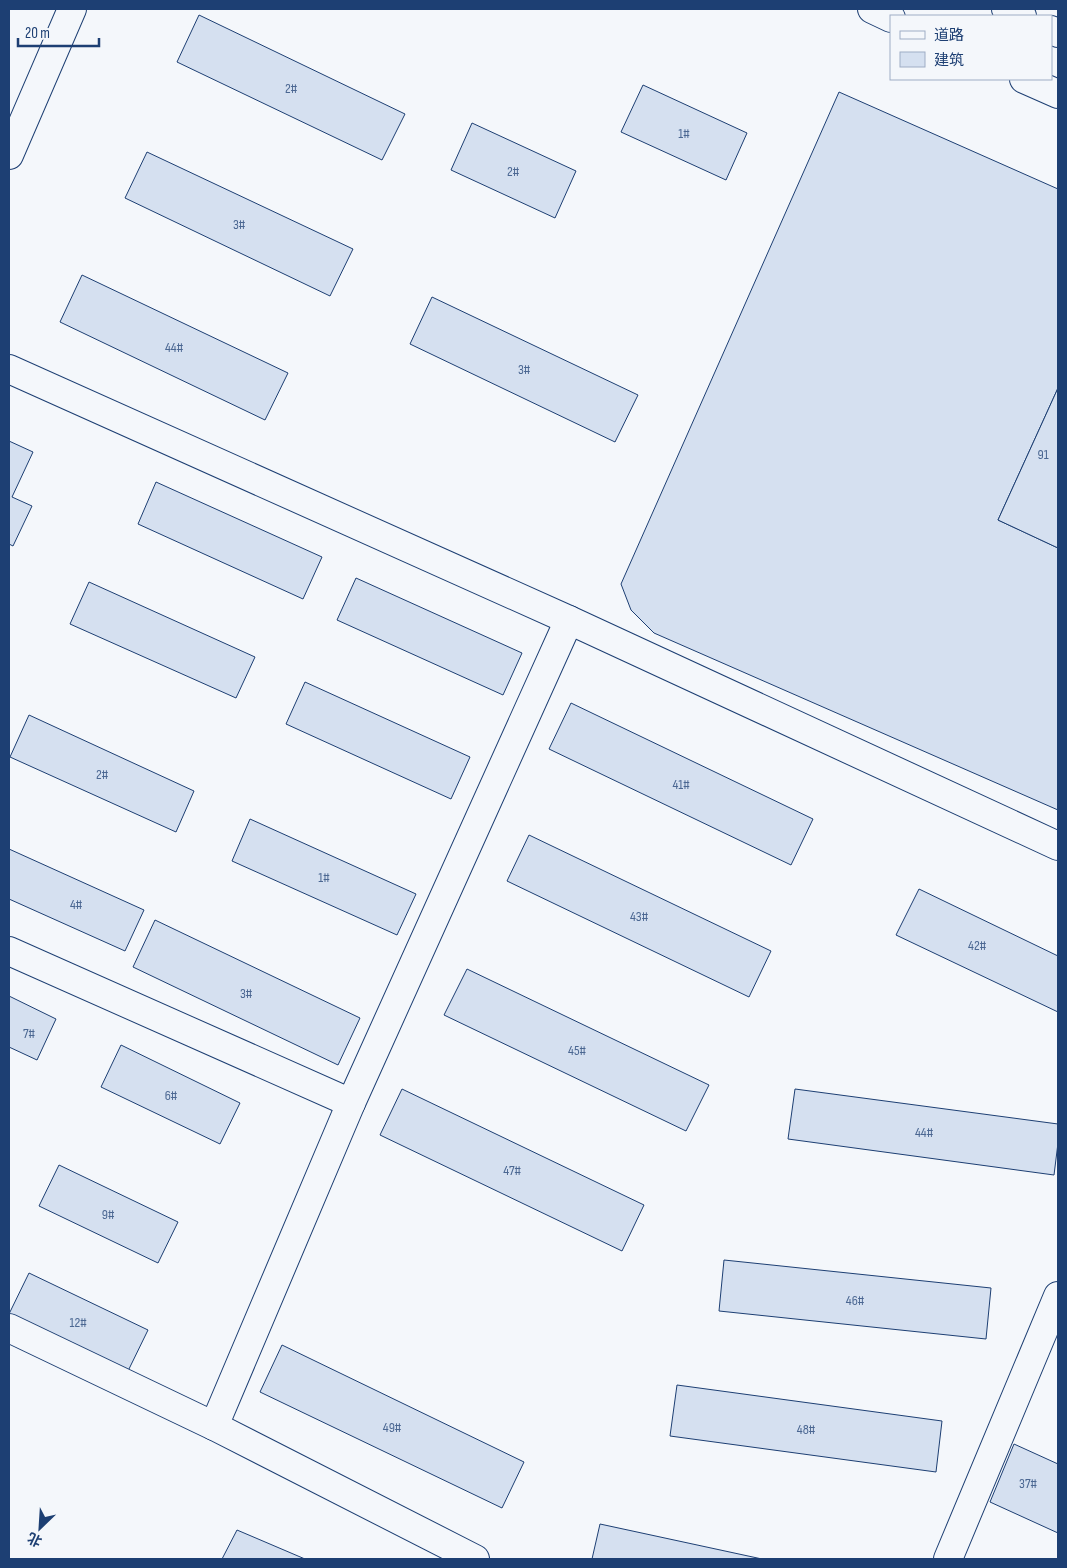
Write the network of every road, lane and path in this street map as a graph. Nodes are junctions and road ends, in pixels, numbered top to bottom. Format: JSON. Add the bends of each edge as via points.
{"nodes":[{"id":1,"x":72,"y":9,"type":"edge"},
{"id":2,"x":872,"y":9,"type":"edge"},
{"id":3,"x":1006,"y":9,"type":"edge"},
{"id":4,"x":1020,"y":15,"type":"edge"},
{"id":5,"x":890,"y":18,"type":"edge"},
{"id":6,"x":1026,"y":80,"type":"edge"},
{"id":7,"x":1058,"y":94,"type":"edge"},
{"id":8,"x":9,"y":155,"type":"edge"},
{"id":9,"x":9,"y":369,"type":"edge"},
{"id":10,"x":570,"y":620,"type":"junction"},
{"id":11,"x":1058,"y":846,"type":"edge"},
{"id":12,"x":9,"y":951,"type":"edge"},
{"id":13,"x":351,"y":1103,"type":"junction"},
{"id":14,"x":1058,"y":1296,"type":"edge"},
{"id":15,"x":9,"y":1328,"type":"edge"},
{"id":16,"x":214,"y":1426,"type":"junction"},
{"id":17,"x":475,"y":1559,"type":"edge"},
{"id":18,"x":948,"y":1559,"type":"edge"}],
"edges":[{"from":1,"to":8,"type":"street"},
{"from":2,"to":5,"type":"street"},
{"from":3,"to":4,"type":"street"},
{"from":6,"to":7,"type":"street"},
{"from":9,"to":10,"type":"street"},
{"from":10,"to":11,"type":"street"},
{"from":10,"to":13,"type":"street"},
{"from":12,"to":13,"type":"street"},
{"from":13,"to":16,"type":"street"},
{"from":14,"to":18,"type":"street"},
{"from":15,"to":16,"type":"street"},
{"from":16,"to":17,"type":"street"}]}
